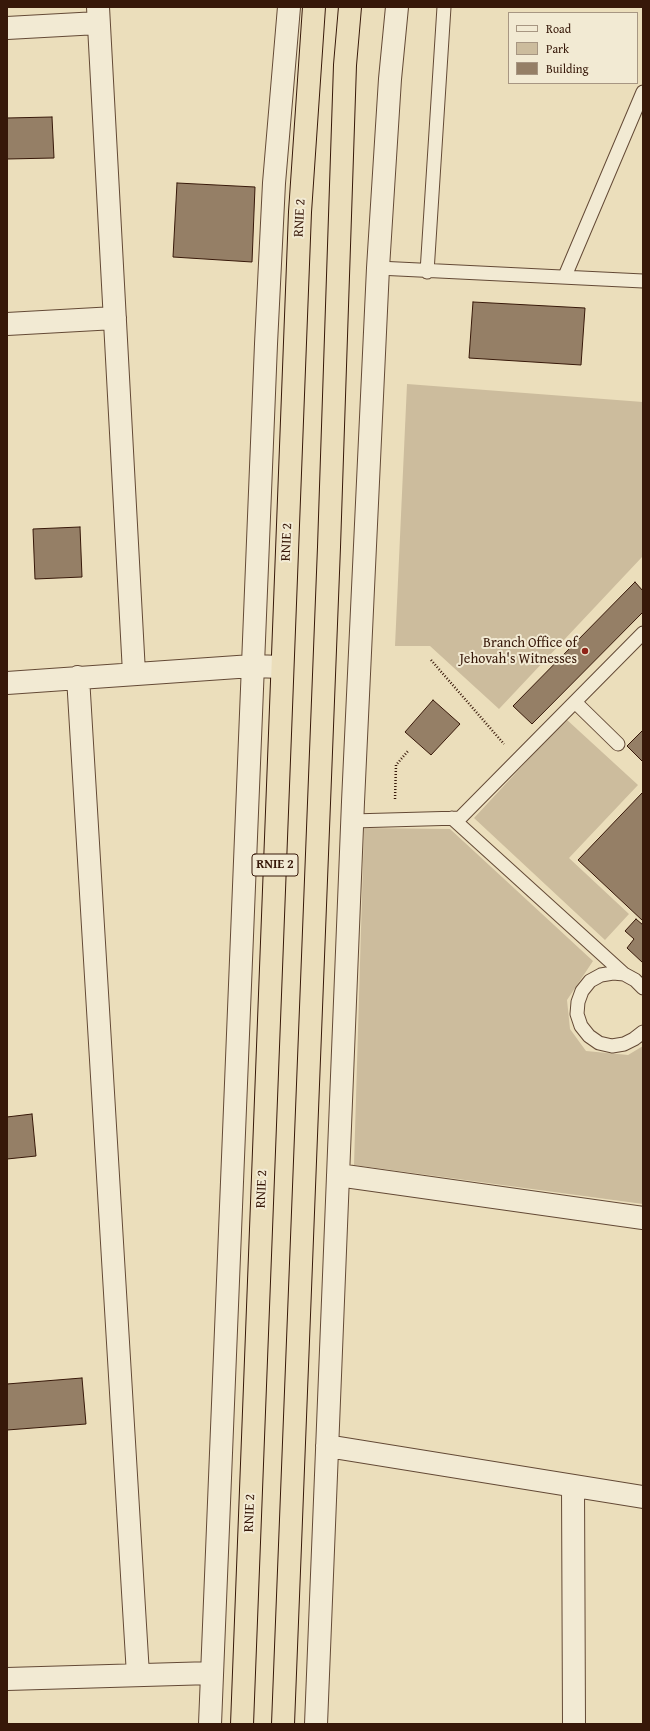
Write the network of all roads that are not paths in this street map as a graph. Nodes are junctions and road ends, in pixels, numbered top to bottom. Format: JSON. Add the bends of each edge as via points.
{"nodes":[{"id":1,"x":289,"y":7,"type":"edge"},
{"id":2,"x":314,"y":7,"type":"edge"},
{"id":3,"x":350,"y":7,"type":"edge"},
{"id":4,"x":397,"y":7,"type":"edge"},
{"id":5,"x":444,"y":7,"type":"edge"},
{"id":6,"x":98,"y":15,"type":"edge"},
{"id":7,"x":7,"y":28,"type":"edge"},
{"id":8,"x":643,"y":92,"type":"edge"},
{"id":9,"x":378,"y":268,"type":"junction"},
{"id":10,"x":428,"y":272,"type":"junction"},
{"id":11,"x":565,"y":276,"type":"junction"},
{"id":12,"x":643,"y":281,"type":"edge"},
{"id":13,"x":115,"y":318,"type":"junction"},
{"id":14,"x":7,"y":324,"type":"edge"},
{"id":15,"x":643,"y":633,"type":"edge"},
{"id":16,"x":252,"y":666,"type":"junction"},
{"id":17,"x":282,"y":667,"type":"junction"},
{"id":18,"x":134,"y":673,"type":"junction"},
{"id":19,"x":78,"y":677,"type":"junction"},
{"id":20,"x":7,"y":683,"type":"edge"},
{"id":21,"x":575,"y":702,"type":"junction"},
{"id":22,"x":618,"y":744,"type":"dead end"},
{"id":23,"x":452,"y":818,"type":"junction"},
{"id":24,"x":352,"y":821,"type":"junction"},
{"id":25,"x":624,"y":974,"type":"junction"},
{"id":26,"x":643,"y":988,"type":"edge"},
{"id":27,"x":643,"y":1032,"type":"edge"},
{"id":28,"x":338,"y":1176,"type":"junction"},
{"id":29,"x":643,"y":1218,"type":"edge"},
{"id":30,"x":327,"y":1446,"type":"junction"},
{"id":31,"x":573,"y":1486,"type":"junction"},
{"id":32,"x":643,"y":1497,"type":"edge"},
{"id":33,"x":212,"y":1673,"type":"junction"},
{"id":34,"x":138,"y":1675,"type":"junction"},
{"id":35,"x":7,"y":1679,"type":"edge"},
{"id":36,"x":210,"y":1724,"type":"edge"},
{"id":37,"x":242,"y":1724,"type":"edge"},
{"id":38,"x":283,"y":1724,"type":"edge"},
{"id":39,"x":316,"y":1724,"type":"edge"},
{"id":40,"x":574,"y":1724,"type":"edge"}],
"edges":[{"from":1,"to":16,"type":"street","via":[[274,184]]},
{"from":2,"to":17,"type":"highway","name":"RNIE 2","number":"RNIE 2","via":[[300,212]]},
{"from":3,"to":38,"type":"highway","name":"RNIE 2","number":"RNIE 2"},
{"from":4,"to":9,"type":"street"},
{"from":5,"to":10,"type":"lane"},
{"from":6,"to":7,"type":"street"},
{"from":6,"to":13,"type":"street"},
{"from":8,"to":11,"type":"lane"},
{"from":9,"to":10,"type":"lane"},
{"from":9,"to":24,"type":"street"},
{"from":10,"to":11,"type":"lane"},
{"from":11,"to":12,"type":"lane"},
{"from":13,"to":14,"type":"street"},
{"from":13,"to":18,"type":"street"},
{"from":15,"to":21,"type":"lane"},
{"from":16,"to":17,"type":"street"},
{"from":16,"to":18,"type":"street"},
{"from":16,"to":33,"type":"street"},
{"from":17,"to":37,"type":"highway","name":"RNIE 2","number":"RNIE 2"},
{"from":18,"to":19,"type":"street"},
{"from":19,"to":20,"type":"street"},
{"from":19,"to":34,"type":"street"},
{"from":21,"to":22,"type":"lane"},
{"from":21,"to":23,"type":"lane","via":[[460,818]]},
{"from":23,"to":24,"type":"lane"},
{"from":23,"to":25,"type":"lane"},
{"from":24,"to":28,"type":"street"},
{"from":25,"to":26,"type":"lane"},
{"from":25,"to":27,"type":"lane","via":[[601,975],[586,986],[578,1002],[577,1014],[581,1026],[599,1043],[612,1046],[624,1044]]},
{"from":28,"to":29,"type":"street"},
{"from":28,"to":30,"type":"street"},
{"from":30,"to":31,"type":"street"},
{"from":30,"to":39,"type":"street"},
{"from":31,"to":32,"type":"street"},
{"from":31,"to":40,"type":"street"},
{"from":33,"to":34,"type":"street"},
{"from":33,"to":36,"type":"street"},
{"from":34,"to":35,"type":"street"}]}
